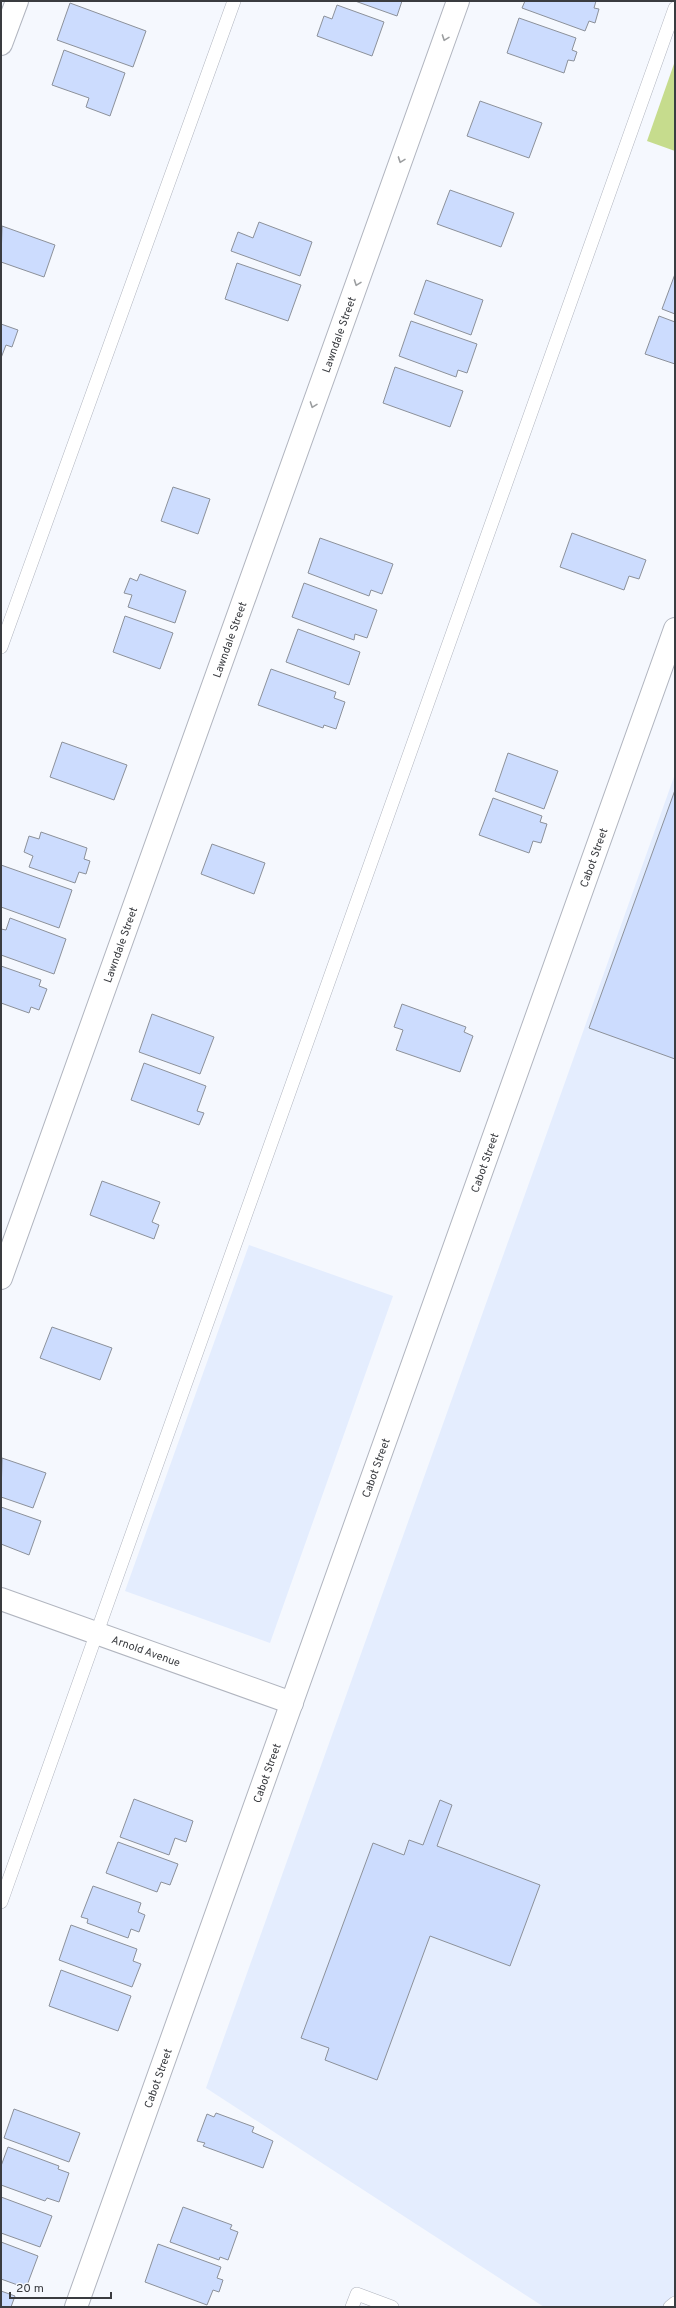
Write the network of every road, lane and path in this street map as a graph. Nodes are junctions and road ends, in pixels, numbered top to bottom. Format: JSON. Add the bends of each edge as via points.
{"nodes":[{"id":1,"x":17,"y":1,"type":"edge"},
{"id":2,"x":234,"y":1,"type":"edge"},
{"id":3,"x":458,"y":1,"type":"edge"},
{"id":4,"x":675,"y":8,"type":"edge"},
{"id":5,"x":1,"y":44,"type":"edge"},
{"id":6,"x":675,"y":629,"type":"edge"},
{"id":7,"x":1,"y":647,"type":"edge"},
{"id":8,"x":1,"y":1278,"type":"edge"},
{"id":9,"x":1,"y":1599,"type":"edge"},
{"id":10,"x":98,"y":1633,"type":"junction"},
{"id":11,"x":292,"y":1703,"type":"junction"},
{"id":12,"x":1,"y":1902,"type":"edge"},
{"id":13,"x":675,"y":2303,"type":"edge"},
{"id":14,"x":76,"y":2307,"type":"edge"},
{"id":15,"x":352,"y":2307,"type":"edge"},
{"id":16,"x":392,"y":2307,"type":"edge"},
{"id":17,"x":670,"y":2307,"type":"edge"}],
"edges":[{"from":1,"to":5,"type":"street"},
{"from":2,"to":7,"type":"lane"},
{"from":3,"to":8,"type":"street","name":"Lawndale Street","one_way":true},
{"from":4,"to":10,"type":"lane"},
{"from":6,"to":11,"type":"street","name":"Cabot Street"},
{"from":9,"to":10,"type":"street","name":"Arnold Avenue"},
{"from":10,"to":11,"type":"street","name":"Arnold Avenue"},
{"from":10,"to":12,"type":"lane"},
{"from":11,"to":14,"type":"street","name":"Cabot Street"},
{"from":13,"to":17,"type":"lane"},
{"from":15,"to":16,"type":"lane","via":[[357,2294]]}]}
